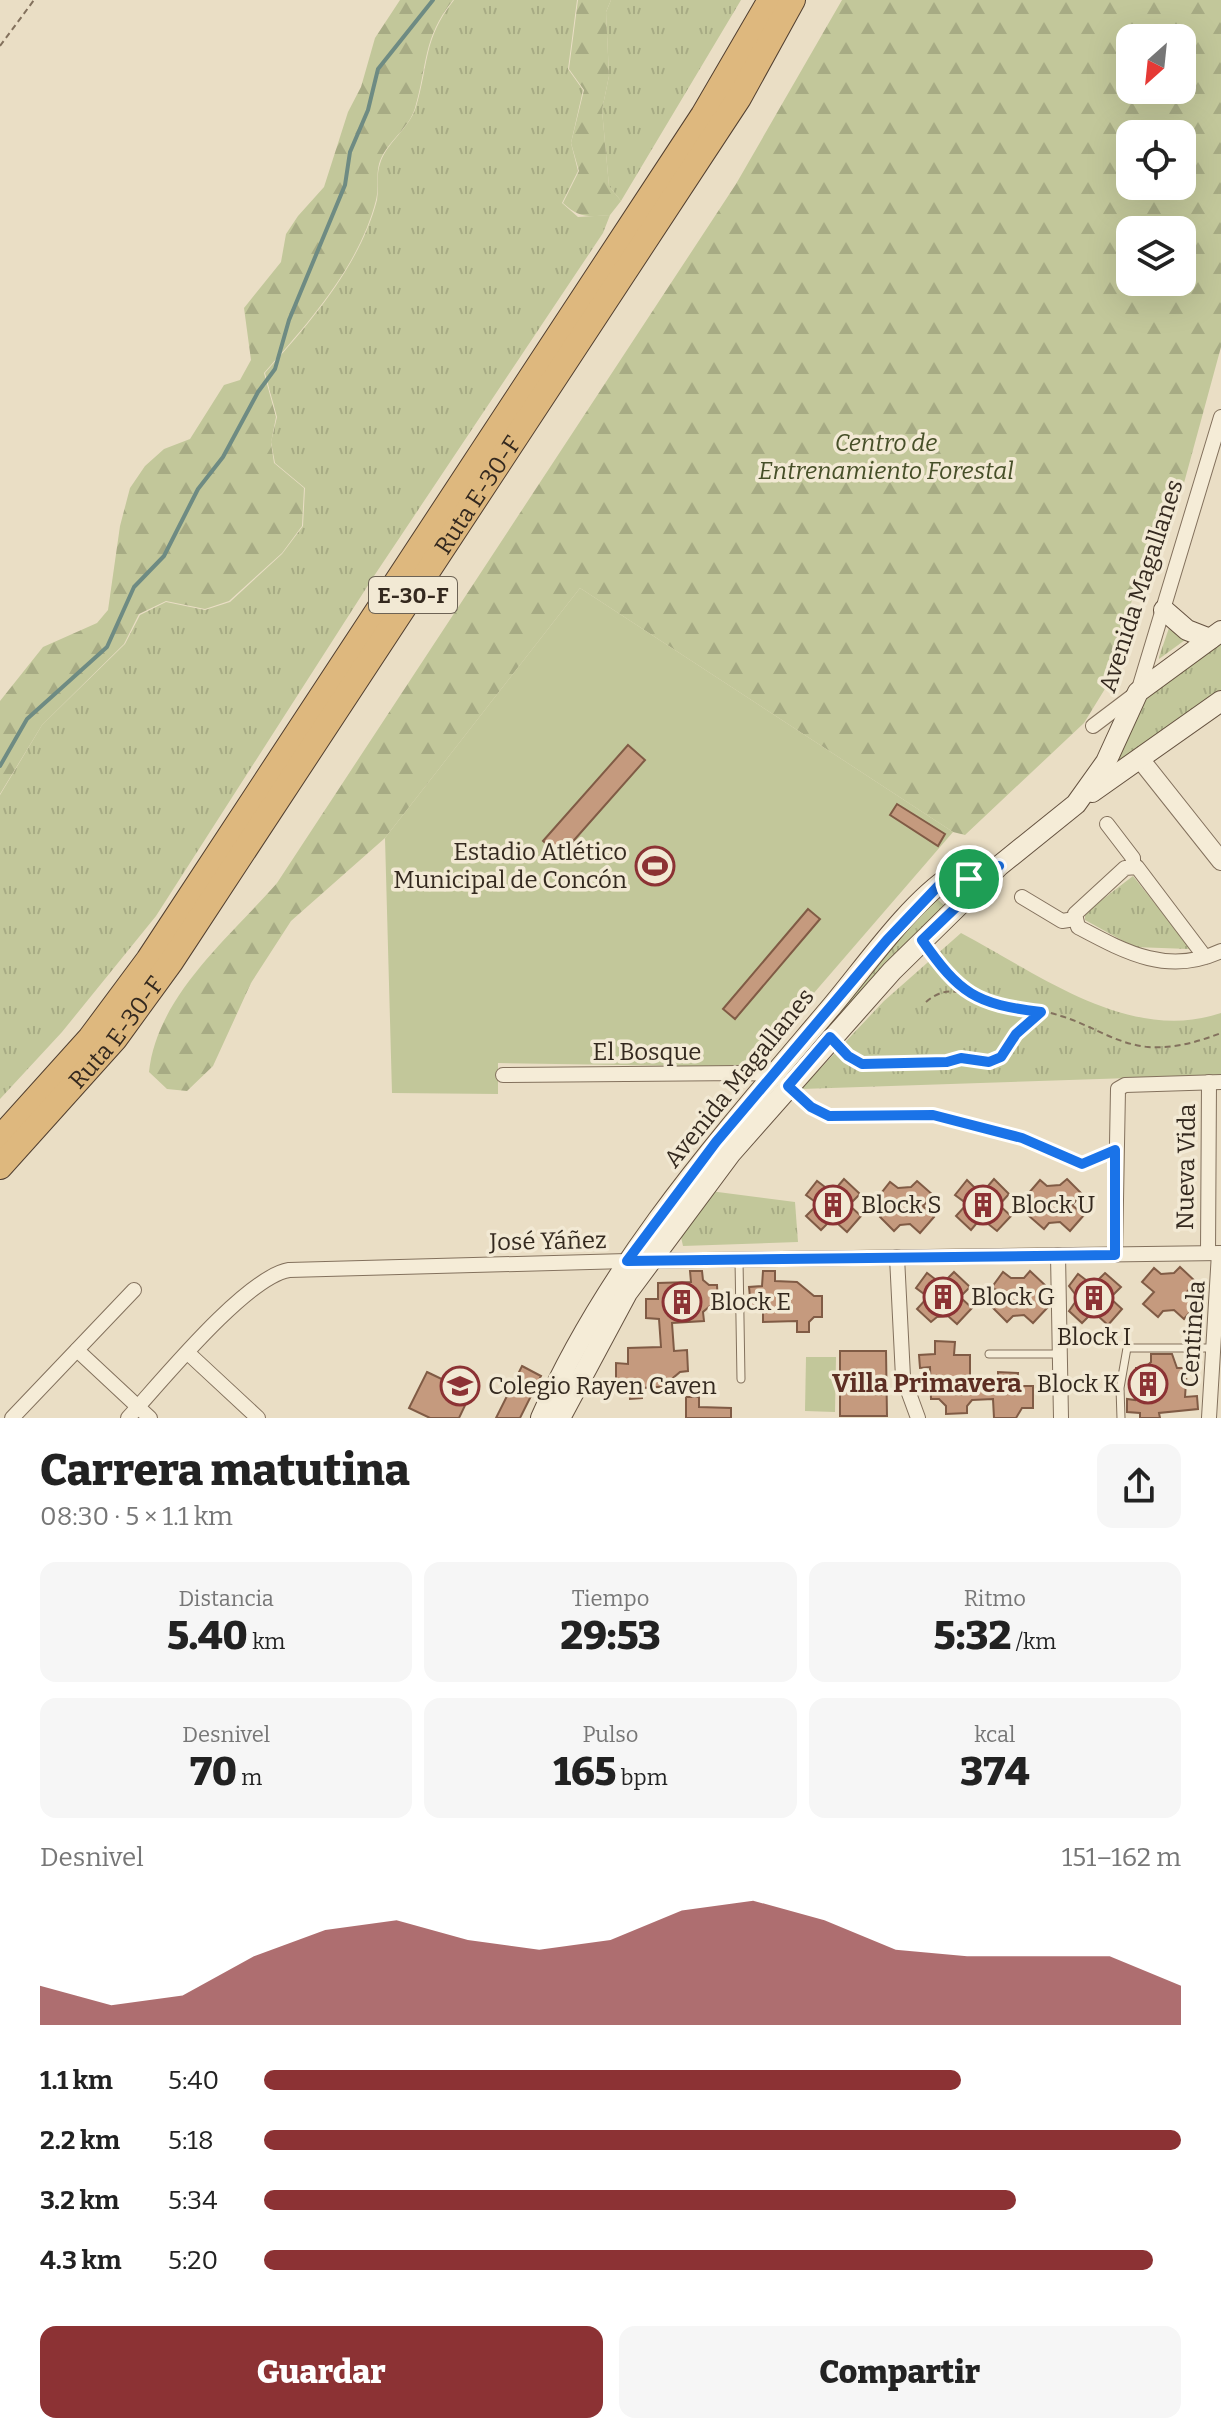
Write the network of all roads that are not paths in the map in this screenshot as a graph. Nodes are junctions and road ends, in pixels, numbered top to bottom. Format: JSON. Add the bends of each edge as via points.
{"nodes":[{"id":1,"x":770,"y":0,"type":"edge"},
{"id":2,"x":793,"y":0,"type":"edge"},
{"id":3,"x":1221,"y":418,"type":"edge"},
{"id":4,"x":1164,"y":610,"type":"junction"},
{"id":5,"x":1216,"y":635,"type":"edge"},
{"id":6,"x":1138,"y":692,"type":"junction"},
{"id":7,"x":1221,"y":701,"type":"edge"},
{"id":8,"x":1093,"y":726,"type":"dead end"},
{"id":9,"x":1140,"y":759,"type":"junction"},
{"id":10,"x":1076,"y":804,"type":"junction"},
{"id":11,"x":1107,"y":824,"type":"dead end"},
{"id":12,"x":1221,"y":861,"type":"edge"},
{"id":13,"x":999,"y":866,"type":"junction"},
{"id":14,"x":1133,"y":866,"type":"junction"},
{"id":15,"x":936,"y":888,"type":"junction"},
{"id":16,"x":1022,"y":897,"type":"dead end"},
{"id":17,"x":947,"y":917,"type":"junction"},
{"id":18,"x":1075,"y":919,"type":"junction"},
{"id":19,"x":1221,"y":951,"type":"edge"},
{"id":20,"x":1205,"y":957,"type":"junction"},
{"id":21,"x":503,"y":1075,"type":"dead end"},
{"id":22,"x":780,"y":1080,"type":"junction"},
{"id":23,"x":1215,"y":1082,"type":"edge"},
{"id":24,"x":0,"y":1138,"type":"edge"},
{"id":25,"x":0,"y":1167,"type":"edge"},
{"id":26,"x":1216,"y":1253,"type":"edge"},
{"id":27,"x":1058,"y":1255,"type":"junction"},
{"id":28,"x":1115,"y":1255,"type":"junction"},
{"id":29,"x":897,"y":1257,"type":"junction"},
{"id":30,"x":739,"y":1260,"type":"junction"},
{"id":31,"x":627,"y":1261,"type":"junction"},
{"id":32,"x":649,"y":1261,"type":"junction"},
{"id":33,"x":134,"y":1290,"type":"dead end"},
{"id":34,"x":1215,"y":1348,"type":"junction"},
{"id":35,"x":77,"y":1350,"type":"junction"},
{"id":36,"x":188,"y":1353,"type":"junction"},
{"id":37,"x":989,"y":1354,"type":"dead end"},
{"id":38,"x":1061,"y":1354,"type":"junction"},
{"id":39,"x":741,"y":1379,"type":"dead end"},
{"id":40,"x":133,"y":1412,"type":"edge"},
{"id":41,"x":12,"y":1418,"type":"edge"},
{"id":42,"x":150,"y":1418,"type":"edge"},
{"id":43,"x":258,"y":1418,"type":"edge"},
{"id":44,"x":541,"y":1418,"type":"edge"},
{"id":45,"x":560,"y":1418,"type":"edge"},
{"id":46,"x":918,"y":1418,"type":"edge"},
{"id":47,"x":1061,"y":1418,"type":"edge"},
{"id":48,"x":1121,"y":1418,"type":"edge"},
{"id":49,"x":1209,"y":1418,"type":"edge"}],
"edges":[{"from":1,"to":24,"type":"highway","name":"Ruta E-30-F","number":"E-30-F","via":[[703,115],[148,960],[90,1038]]},
{"from":2,"to":25,"type":"highway","name":"Ruta E-30-F","number":"E-30-F","via":[[739,98],[171,962],[88,1071]]},
{"from":3,"to":4,"type":"street","name":"Avenida Magallanes"},
{"from":4,"to":5,"type":"main road","via":[[1187,630]]},
{"from":4,"to":6,"type":"street","name":"Avenida Magallanes"},
{"from":5,"to":6,"type":"main road"},
{"from":6,"to":8,"type":"street"},
{"from":6,"to":10,"type":"main road","name":"Avenida Magallanes","via":[[1106,762]]},
{"from":7,"to":9,"type":"main road"},
{"from":9,"to":10,"type":"main road"},
{"from":9,"to":12,"type":"street"},
{"from":10,"to":13,"type":"main road","name":"Avenida Magallanes"},
{"from":11,"to":14,"type":"street","via":[[1133,858]]},
{"from":13,"to":15,"type":"main road","name":"Avenida Magallanes","via":[[976,879],[951,876]]},
{"from":13,"to":17,"type":"main road","name":"Avenida Magallanes"},
{"from":14,"to":18,"type":"street","via":[[1077,909]]},
{"from":14,"to":20,"type":"street"},
{"from":15,"to":17,"type":"main road","via":[[950,896]]},
{"from":15,"to":22,"type":"main road","name":"Avenida Magallanes"},
{"from":16,"to":18,"type":"street","via":[[1062,921]]},
{"from":17,"to":22,"type":"main road","name":"Avenida Magallanes","via":[[830,1037]]},
{"from":18,"to":20,"type":"street","via":[[1078,927],[1144,959],[1181,962]]},
{"from":19,"to":20,"type":"street"},
{"from":21,"to":22,"type":"street","name":"El Bosque"},
{"from":22,"to":31,"type":"main road","name":"Avenida Magallanes","via":[[716,1142]]},
{"from":22,"to":32,"type":"main road","name":"Avenida Magallanes"},
{"from":23,"to":26,"type":"street","name":"Nueva Vida"},
{"from":23,"to":28,"type":"street","via":[[1118,1089]]},
{"from":26,"to":28,"type":"street","name":"José Yáñez"},
{"from":26,"to":34,"type":"street","name":"Centinela"},
{"from":27,"to":28,"type":"street","name":"José Yáñez"},
{"from":27,"to":29,"type":"street","name":"José Yáñez"},
{"from":27,"to":38,"type":"street"},
{"from":29,"to":30,"type":"street","name":"José Yáñez"},
{"from":29,"to":46,"type":"street","via":[[903,1377]]},
{"from":30,"to":32,"type":"street","name":"José Yáñez"},
{"from":30,"to":39,"type":"lane"},
{"from":31,"to":32,"type":"street","name":"José Yáñez"},
{"from":31,"to":36,"type":"street","name":"José Yáñez","via":[[277,1272],[251,1290]]},
{"from":31,"to":44,"type":"main road","name":"Avenida Magallanes"},
{"from":32,"to":45,"type":"main road","name":"Avenida Magallanes"},
{"from":33,"to":35,"type":"street"},
{"from":34,"to":48,"type":"lane","via":[[1127,1348]]},
{"from":34,"to":49,"type":"street","name":"Centinela"},
{"from":35,"to":40,"type":"street"},
{"from":35,"to":41,"type":"street"},
{"from":36,"to":40,"type":"street","name":"José Yáñez"},
{"from":36,"to":43,"type":"street"},
{"from":37,"to":38,"type":"lane"},
{"from":38,"to":47,"type":"street"},
{"from":40,"to":42,"type":"street"}]}
